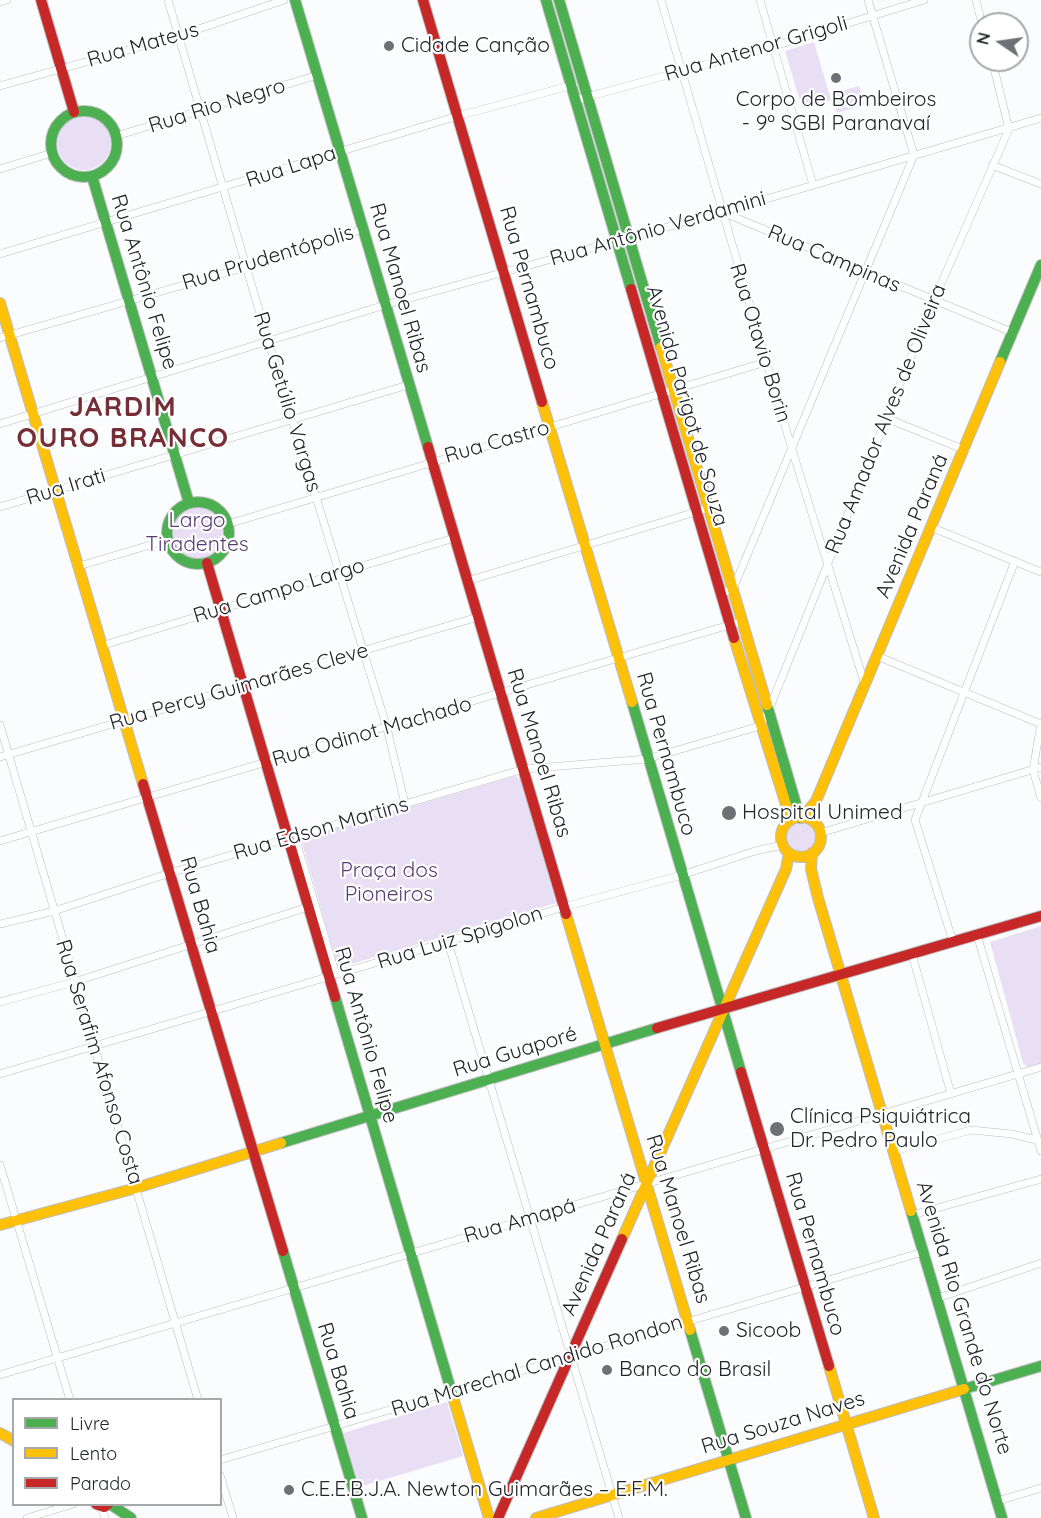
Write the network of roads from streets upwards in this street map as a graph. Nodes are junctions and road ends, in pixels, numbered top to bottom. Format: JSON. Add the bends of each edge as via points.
{"nodes":[{"id":1,"x":7,"y":0,"type":"edge"},
{"id":2,"x":41,"y":0,"type":"edge"},
{"id":3,"x":168,"y":0,"type":"edge"},
{"id":4,"x":284,"y":0,"type":"edge"},
{"id":5,"x":295,"y":0,"type":"edge"},
{"id":6,"x":423,"y":0,"type":"edge"},
{"id":7,"x":546,"y":0,"type":"edge"},
{"id":8,"x":559,"y":0,"type":"edge"},
{"id":9,"x":661,"y":0,"type":"edge"},
{"id":10,"x":760,"y":0,"type":"edge"},
{"id":11,"x":868,"y":0,"type":"edge"},
{"id":12,"x":924,"y":0,"type":"edge"},
{"id":13,"x":0,"y":2,"type":"edge"},
{"id":14,"x":873,"y":16,"type":"junction"},
{"id":15,"x":178,"y":36,"type":"junction"},
{"id":16,"x":774,"y":46,"type":"junction"},
{"id":17,"x":62,"y":68,"type":"junction"},
{"id":18,"x":680,"y":70,"type":"junction"},
{"id":19,"x":995,"y":72,"type":"edge"},
{"id":20,"x":318,"y":75,"type":"junction"},
{"id":21,"x":583,"y":82,"type":"junction"},
{"id":22,"x":572,"y":85,"type":"junction"},
{"id":23,"x":0,"y":86,"type":"edge"},
{"id":24,"x":588,"y":96,"type":"junction"},
{"id":25,"x":576,"y":100,"type":"junction"},
{"id":26,"x":201,"y":110,"type":"junction"},
{"id":27,"x":74,"y":112,"type":"junction"},
{"id":28,"x":458,"y":116,"type":"junction"},
{"id":29,"x":1041,"y":118,"type":"edge"},
{"id":30,"x":1009,"y":129,"type":"junction"},
{"id":31,"x":116,"y":136,"type":"junction"},
{"id":32,"x":340,"y":152,"type":"junction"},
{"id":33,"x":52,"y":153,"type":"junction"},
{"id":34,"x":914,"y":154,"type":"junction"},
{"id":35,"x":992,"y":165,"type":"junction"},
{"id":36,"x":0,"y":169,"type":"edge"},
{"id":37,"x":92,"y":176,"type":"junction"},
{"id":38,"x":1041,"y":184,"type":"edge"},
{"id":39,"x":813,"y":185,"type":"junction"},
{"id":40,"x":224,"y":189,"type":"junction"},
{"id":41,"x":722,"y":212,"type":"junction"},
{"id":42,"x":105,"y":224,"type":"junction"},
{"id":43,"x":363,"y":229,"type":"junction"},
{"id":44,"x":629,"y":237,"type":"junction"},
{"id":45,"x":617,"y":240,"type":"junction"},
{"id":46,"x":0,"y":254,"type":"edge"},
{"id":47,"x":1041,"y":265,"type":"edge"},
{"id":48,"x":246,"y":267,"type":"junction"},
{"id":49,"x":864,"y":272,"type":"junction"},
{"id":50,"x":504,"y":273,"type":"junction"},
{"id":51,"x":129,"y":300,"type":"junction"},
{"id":52,"x":934,"y":300,"type":"junction"},
{"id":53,"x":0,"y":303,"type":"edge"},
{"id":54,"x":385,"y":305,"type":"junction"},
{"id":55,"x":1014,"y":333,"type":"junction"},
{"id":56,"x":5,"y":337,"type":"edge"},
{"id":57,"x":267,"y":341,"type":"junction"},
{"id":58,"x":766,"y":362,"type":"junction"},
{"id":59,"x":152,"y":377,"type":"junction"},
{"id":60,"x":408,"y":385,"type":"junction"},
{"id":61,"x":674,"y":389,"type":"junction"},
{"id":62,"x":662,"y":393,"type":"junction"},
{"id":63,"x":33,"y":415,"type":"junction"},
{"id":64,"x":291,"y":418,"type":"junction"},
{"id":65,"x":886,"y":418,"type":"junction"},
{"id":66,"x":0,"y":424,"type":"edge"},
{"id":67,"x":549,"y":426,"type":"junction"},
{"id":68,"x":791,"y":446,"type":"junction"},
{"id":69,"x":965,"y":450,"type":"junction"},
{"id":70,"x":175,"y":454,"type":"junction"},
{"id":71,"x":430,"y":461,"type":"junction"},
{"id":72,"x":55,"y":490,"type":"junction"},
{"id":73,"x":316,"y":497,"type":"junction"},
{"id":74,"x":189,"y":502,"type":"junction"},
{"id":75,"x":0,"y":507,"type":"edge"},
{"id":76,"x":709,"y":507,"type":"junction"},
{"id":77,"x":697,"y":511,"type":"junction"},
{"id":78,"x":228,"y":524,"type":"junction"},
{"id":79,"x":933,"y":528,"type":"junction"},
{"id":80,"x":454,"y":538,"type":"junction"},
{"id":81,"x":167,"y":540,"type":"junction"},
{"id":82,"x":584,"y":545,"type":"junction"},
{"id":83,"x":1015,"y":561,"type":"junction"},
{"id":84,"x":827,"y":562,"type":"junction"},
{"id":85,"x":207,"y":563,"type":"junction"},
{"id":86,"x":79,"y":566,"type":"junction"},
{"id":87,"x":1041,"y":572,"type":"edge"},
{"id":88,"x":339,"y":573,"type":"junction"},
{"id":89,"x":467,"y":581,"type":"junction"},
{"id":90,"x":733,"y":589,"type":"junction"},
{"id":91,"x":722,"y":593,"type":"junction"},
{"id":92,"x":220,"y":609,"type":"junction"},
{"id":93,"x":478,"y":617,"type":"junction"},
{"id":94,"x":743,"y":621,"type":"junction"},
{"id":95,"x":731,"y":625,"type":"junction"},
{"id":96,"x":104,"y":645,"type":"junction"},
{"id":97,"x":363,"y":651,"type":"junction"},
{"id":98,"x":877,"y":656,"type":"junction"},
{"id":99,"x":618,"y":659,"type":"junction"},
{"id":100,"x":865,"y":685,"type":"junction"},
{"id":101,"x":243,"y":686,"type":"junction"},
{"id":102,"x":963,"y":693,"type":"junction"},
{"id":103,"x":501,"y":694,"type":"junction"},
{"id":104,"x":768,"y":712,"type":"junction"},
{"id":105,"x":125,"y":720,"type":"junction"},
{"id":106,"x":1041,"y":723,"type":"edge"},
{"id":107,"x":0,"y":725,"type":"edge"},
{"id":108,"x":760,"y":726,"type":"junction"},
{"id":109,"x":387,"y":728,"type":"junction"},
{"id":110,"x":9,"y":755,"type":"junction"},
{"id":111,"x":0,"y":757,"type":"edge"},
{"id":112,"x":647,"y":759,"type":"junction"},
{"id":113,"x":266,"y":763,"type":"junction"},
{"id":114,"x":1041,"y":767,"type":"edge"},
{"id":115,"x":524,"y":769,"type":"junction"},
{"id":116,"x":1033,"y":770,"type":"junction"},
{"id":117,"x":148,"y":796,"type":"junction"},
{"id":118,"x":1041,"y":798,"type":"edge"},
{"id":119,"x":816,"y":801,"type":"junction"},
{"id":120,"x":405,"y":804,"type":"junction"},
{"id":121,"x":918,"y":805,"type":"junction"},
{"id":122,"x":801,"y":818,"type":"junction"},
{"id":123,"x":788,"y":822,"type":"junction"},
{"id":124,"x":818,"y":829,"type":"junction"},
{"id":125,"x":31,"y":833,"type":"junction"},
{"id":126,"x":292,"y":838,"type":"junction"},
{"id":127,"x":0,"y":841,"type":"edge"},
{"id":128,"x":786,"y":849,"type":"junction"},
{"id":129,"x":812,"y":853,"type":"junction"},
{"id":130,"x":170,"y":873,"type":"junction"},
{"id":131,"x":682,"y":875,"type":"junction"},
{"id":132,"x":308,"y":907,"type":"junction"},
{"id":133,"x":564,"y":907,"type":"junction"},
{"id":134,"x":54,"y":911,"type":"junction"},
{"id":135,"x":1041,"y":916,"type":"edge"},
{"id":136,"x":0,"y":924,"type":"edge"},
{"id":137,"x":977,"y":935,"type":"junction"},
{"id":138,"x":448,"y":942,"type":"junction"},
{"id":139,"x":953,"y":942,"type":"junction"},
{"id":140,"x":191,"y":943,"type":"junction"},
{"id":141,"x":912,"y":954,"type":"junction"},
{"id":142,"x":841,"y":975,"type":"junction"},
{"id":143,"x":333,"y":976,"type":"junction"},
{"id":144,"x":74,"y":982,"type":"junction"},
{"id":145,"x":0,"y":1002,"type":"edge"},
{"id":146,"x":723,"y":1008,"type":"junction"},
{"id":147,"x":211,"y":1012,"type":"junction"},
{"id":148,"x":605,"y":1045,"type":"junction"},
{"id":149,"x":93,"y":1047,"type":"junction"},
{"id":150,"x":1041,"y":1067,"type":"edge"},
{"id":151,"x":0,"y":1074,"type":"edge"},
{"id":152,"x":1019,"y":1074,"type":"junction"},
{"id":153,"x":488,"y":1080,"type":"junction"},
{"id":154,"x":951,"y":1095,"type":"junction"},
{"id":155,"x":882,"y":1113,"type":"junction"},
{"id":156,"x":370,"y":1115,"type":"junction"},
{"id":157,"x":1037,"y":1140,"type":"junction"},
{"id":158,"x":764,"y":1148,"type":"junction"},
{"id":159,"x":252,"y":1151,"type":"junction"},
{"id":160,"x":894,"y":1151,"type":"junction"},
{"id":161,"x":1041,"y":1151,"type":"edge"},
{"id":162,"x":0,"y":1165,"type":"edge"},
{"id":163,"x":1041,"y":1179,"type":"edge"},
{"id":164,"x":647,"y":1183,"type":"junction"},
{"id":165,"x":136,"y":1188,"type":"junction"},
{"id":166,"x":912,"y":1215,"type":"junction"},
{"id":167,"x":530,"y":1218,"type":"junction"},
{"id":168,"x":16,"y":1220,"type":"junction"},
{"id":169,"x":0,"y":1225,"type":"edge"},
{"id":170,"x":923,"y":1251,"type":"junction"},
{"id":171,"x":411,"y":1253,"type":"junction"},
{"id":172,"x":1041,"y":1263,"type":"edge"},
{"id":173,"x":805,"y":1286,"type":"junction"},
{"id":174,"x":293,"y":1289,"type":"junction"},
{"id":175,"x":938,"y":1298,"type":"junction"},
{"id":176,"x":688,"y":1322,"type":"junction"},
{"id":177,"x":175,"y":1323,"type":"junction"},
{"id":178,"x":571,"y":1356,"type":"junction"},
{"id":179,"x":58,"y":1358,"type":"junction"},
{"id":180,"x":1041,"y":1366,"type":"edge"},
{"id":181,"x":0,"y":1375,"type":"edge"},
{"id":182,"x":966,"y":1389,"type":"junction"},
{"id":183,"x":452,"y":1391,"type":"junction"},
{"id":184,"x":69,"y":1398,"type":"edge"},
{"id":185,"x":197,"y":1398,"type":"edge"},
{"id":186,"x":845,"y":1425,"type":"junction"},
{"id":187,"x":334,"y":1427,"type":"junction"},
{"id":188,"x":222,"y":1460,"type":"edge"},
{"id":189,"x":729,"y":1460,"type":"junction"},
{"id":190,"x":222,"y":1482,"type":"edge"},
{"id":191,"x":1041,"y":1488,"type":"edge"},
{"id":192,"x":612,"y":1495,"type":"junction"},
{"id":193,"x":998,"y":1501,"type":"junction"},
{"id":194,"x":66,"y":1506,"type":"edge"},
{"id":195,"x":104,"y":1508,"type":"edge"},
{"id":196,"x":27,"y":1518,"type":"edge"},
{"id":197,"x":131,"y":1518,"type":"edge"},
{"id":198,"x":233,"y":1518,"type":"edge"},
{"id":199,"x":362,"y":1518,"type":"edge"},
{"id":200,"x":489,"y":1518,"type":"edge"},
{"id":201,"x":498,"y":1518,"type":"edge"},
{"id":202,"x":536,"y":1518,"type":"edge"},
{"id":203,"x":619,"y":1518,"type":"edge"},
{"id":204,"x":746,"y":1518,"type":"edge"},
{"id":205,"x":874,"y":1518,"type":"edge"},
{"id":206,"x":1002,"y":1518,"type":"edge"}],
"edges":[{"from":1,"to":13,"type":"street"},
{"from":2,"to":17,"type":"street"},
{"from":3,"to":15,"type":"street","name":"Rua Getúlio Vargas"},
{"from":4,"to":15,"type":"street","name":"Rua Mateus"},
{"from":5,"to":20,"type":"street","name":"Rua Manoel Ribas"},
{"from":6,"to":28,"type":"street","name":"Rua Pernambuco"},
{"from":7,"to":22,"type":"street","name":"Avenida Parigot de Souza"},
{"from":8,"to":21,"type":"street","name":"Avenida Parigot de Souza"},
{"from":9,"to":18,"type":"street","name":"Rua Otavio Borin"},
{"from":10,"to":16,"type":"street"},
{"from":11,"to":14,"type":"street"},
{"from":12,"to":14,"type":"street","name":"Rua Antenor Grigoli"},
{"from":14,"to":16,"type":"street","name":"Rua Antenor Grigoli"},
{"from":14,"to":34,"type":"street"},
{"from":15,"to":17,"type":"street","name":"Rua Mateus"},
{"from":15,"to":26,"type":"street","name":"Rua Getúlio Vargas"},
{"from":16,"to":18,"type":"street","name":"Rua Antenor Grigoli"},
{"from":16,"to":39,"type":"street"},
{"from":17,"to":23,"type":"street","name":"Rua Mateus"},
{"from":17,"to":27,"type":"street"},
{"from":18,"to":24,"type":"street","name":"Rua Antenor Grigoli"},
{"from":18,"to":41,"type":"street","name":"Rua Otavio Borin"},
{"from":19,"to":30,"type":"street"},
{"from":20,"to":26,"type":"street","name":"Rua Rio Negro"},
{"from":20,"to":32,"type":"street","name":"Rua Manoel Ribas"},
{"from":21,"to":22,"type":"street","name":"Rua Lapa"},
{"from":21,"to":24,"type":"street","name":"Avenida Parigot de Souza"},
{"from":22,"to":25,"type":"street","name":"Avenida Parigot de Souza"},
{"from":22,"to":28,"type":"street","name":"Rua Lapa"},
{"from":24,"to":25,"type":"street","name":"Rua Antenor Grigoli"},
{"from":24,"to":44,"type":"street","name":"Avenida Parigot de Souza"},
{"from":25,"to":45,"type":"street","name":"Avenida Parigot de Souza"},
{"from":26,"to":31,"type":"street","name":"Rua Rio Negro"},
{"from":26,"to":40,"type":"street","name":"Rua Getúlio Vargas"},
{"from":27,"to":31,"type":"street","via":[[85,111],[105,118]]},
{"from":27,"to":33,"type":"street","via":[[57,124]]},
{"from":28,"to":32,"type":"street","name":"Rua Lapa"},
{"from":28,"to":50,"type":"street","name":"Rua Pernambuco"},
{"from":29,"to":30,"type":"street","name":"Rua Antônio Verdamini"},
{"from":30,"to":34,"type":"street","name":"Rua Antônio Verdamini"},
{"from":30,"to":35,"type":"street","name":"Rua Amador Alves de Oliveira"},
{"from":31,"to":37,"type":"street","via":[[114,156],[101,172]]},
{"from":32,"to":40,"type":"street","name":"Rua Lapa"},
{"from":32,"to":43,"type":"street","name":"Rua Manoel Ribas"},
{"from":33,"to":36,"type":"street"},
{"from":33,"to":37,"type":"street","via":[[63,170],[82,177]]},
{"from":34,"to":39,"type":"street","name":"Rua Antônio Verdamini"},
{"from":34,"to":49,"type":"street"},
{"from":35,"to":38,"type":"street"},
{"from":35,"to":52,"type":"street","name":"Rua Amador Alves de Oliveira"},
{"from":37,"to":42,"type":"street","name":"Rua Antônio Felipe"},
{"from":39,"to":41,"type":"street","name":"Rua Antônio Verdamini"},
{"from":40,"to":42,"type":"street","name":"Rua Lapa"},
{"from":40,"to":48,"type":"street","name":"Rua Getúlio Vargas"},
{"from":41,"to":44,"type":"street","name":"Rua Antônio Verdamini"},
{"from":41,"to":49,"type":"street","name":"Rua Campinas"},
{"from":41,"to":58,"type":"street","name":"Rua Otavio Borin"},
{"from":42,"to":46,"type":"street","name":"Rua Lapa"},
{"from":42,"to":51,"type":"street","name":"Rua Antônio Felipe"},
{"from":43,"to":48,"type":"street","name":"Rua Prudentópolis"},
{"from":43,"to":54,"type":"street","name":"Rua Manoel Ribas"},
{"from":44,"to":45,"type":"street","name":"Rua Antônio Verdamini"},
{"from":44,"to":61,"type":"street","name":"Avenida Parigot de Souza"},
{"from":45,"to":50,"type":"street","name":"Rua Antônio Verdamini"},
{"from":45,"to":62,"type":"street","name":"Avenida Parigot de Souza"},
{"from":47,"to":55,"type":"street","name":"Avenida Paraná"},
{"from":48,"to":51,"type":"street","name":"Rua Prudentópolis"},
{"from":48,"to":57,"type":"street","name":"Rua Getúlio Vargas"},
{"from":49,"to":52,"type":"street","name":"Rua Campinas"},
{"from":49,"to":68,"type":"street"},
{"from":50,"to":54,"type":"street","name":"Rua Antônio Verdamini"},
{"from":50,"to":67,"type":"street","name":"Rua Pernambuco"},
{"from":51,"to":56,"type":"street","name":"Rua Prudentópolis"},
{"from":51,"to":59,"type":"street","name":"Rua Antônio Felipe"},
{"from":52,"to":55,"type":"street","name":"Rua Campinas"},
{"from":52,"to":65,"type":"street","name":"Rua Amador Alves de Oliveira"},
{"from":53,"to":56,"type":"street","name":"Rua Bahia"},
{"from":54,"to":57,"type":"street","name":"Rua Antônio Verdamini"},
{"from":54,"to":60,"type":"street","name":"Rua Manoel Ribas"},
{"from":55,"to":69,"type":"street","name":"Avenida Paraná"},
{"from":56,"to":63,"type":"street","name":"Rua Bahia"},
{"from":57,"to":59,"type":"street","name":"Rua Antônio Verdamini"},
{"from":57,"to":64,"type":"street","name":"Rua Getúlio Vargas"},
{"from":58,"to":61,"type":"street","name":"Rua Castro"},
{"from":58,"to":68,"type":"street","name":"Rua Otavio Borin"},
{"from":59,"to":63,"type":"street","name":"Rua Antônio Verdamini"},
{"from":59,"to":70,"type":"street","name":"Rua Antônio Felipe"},
{"from":60,"to":64,"type":"street","name":"Rua Irati"},
{"from":60,"to":71,"type":"street","name":"Rua Manoel Ribas"},
{"from":61,"to":62,"type":"street","name":"Rua Castro"},
{"from":61,"to":76,"type":"street","name":"Avenida Parigot de Souza"},
{"from":62,"to":67,"type":"street","name":"Rua Castro"},
{"from":62,"to":77,"type":"street","name":"Avenida Parigot de Souza"},
{"from":63,"to":66,"type":"street","name":"Rua Antônio Verdamini"},
{"from":63,"to":72,"type":"street","name":"Rua Bahia"},
{"from":64,"to":70,"type":"street","name":"Rua Irati"},
{"from":64,"to":73,"type":"street","name":"Rua Getúlio Vargas"},
{"from":65,"to":69,"type":"street"},
{"from":65,"to":84,"type":"street","name":"Rua Amador Alves de Oliveira"},
{"from":67,"to":71,"type":"street","name":"Rua Castro"},
{"from":67,"to":82,"type":"street","name":"Rua Pernambuco"},
{"from":68,"to":84,"type":"street","name":"Rua Otavio Borin"},
{"from":68,"to":90,"type":"street"},
{"from":69,"to":79,"type":"street","name":"Avenida Paraná"},
{"from":70,"to":72,"type":"street","name":"Rua Irati"},
{"from":70,"to":74,"type":"street","name":"Rua Antônio Felipe"},
{"from":71,"to":73,"type":"street","name":"Rua Castro"},
{"from":71,"to":80,"type":"street","name":"Rua Manoel Ribas"},
{"from":72,"to":75,"type":"street","name":"Rua Irati"},
{"from":72,"to":86,"type":"street","name":"Rua Bahia"},
{"from":73,"to":78,"type":"street","name":"Rua Castro"},
{"from":73,"to":88,"type":"street","name":"Rua Getúlio Vargas"},
{"from":74,"to":78,"type":"street","via":[[208,503],[217,508]]},
{"from":74,"to":81,"type":"street","via":[[173,513]]},
{"from":76,"to":77,"type":"street"},
{"from":76,"to":90,"type":"street","name":"Avenida Parigot de Souza"},
{"from":77,"to":82,"type":"street"},
{"from":77,"to":91,"type":"street","name":"Avenida Parigot de Souza"},
{"from":78,"to":85,"type":"street","via":[[228,543],[223,552]]},
{"from":79,"to":83,"type":"street"},
{"from":79,"to":98,"type":"street","name":"Avenida Paraná"},
{"from":80,"to":88,"type":"street","name":"Rua Campo Largo"},
{"from":80,"to":89,"type":"street","name":"Rua Manoel Ribas"},
{"from":81,"to":85,"type":"street","via":[[178,558],[196,565]]},
{"from":81,"to":86,"type":"street"},
{"from":82,"to":89,"type":"street"},
{"from":82,"to":99,"type":"street","name":"Rua Pernambuco"},
{"from":83,"to":87,"type":"street"},
{"from":83,"to":102,"type":"street"},
{"from":84,"to":100,"type":"street","name":"Rua Otavio Borin"},
{"from":84,"to":104,"type":"street","name":"Rua Amador Alves de Oliveira"},
{"from":85,"to":92,"type":"street","name":"Rua Antônio Felipe"},
{"from":86,"to":96,"type":"street","name":"Rua Bahia"},
{"from":88,"to":92,"type":"street","name":"Rua Campo Largo"},
{"from":88,"to":97,"type":"street","name":"Rua Getúlio Vargas"},
{"from":89,"to":93,"type":"street","name":"Rua Manoel Ribas"},
{"from":90,"to":91,"type":"street"},
{"from":90,"to":94,"type":"street","name":"Avenida Parigot de Souza"},
{"from":91,"to":95,"type":"street","name":"Avenida Parigot de Souza"},
{"from":92,"to":96,"type":"street","name":"Rua Campo Largo"},
{"from":92,"to":101,"type":"street","name":"Rua Antônio Felipe"},
{"from":93,"to":97,"type":"street","name":"Rua Percy Guimarães Cleve"},
{"from":93,"to":103,"type":"street","name":"Rua Manoel Ribas"},
{"from":94,"to":95,"type":"street","name":"Rua Odinot Machado"},
{"from":94,"to":104,"type":"street","name":"Avenida Parigot de Souza"},
{"from":95,"to":99,"type":"street","name":"Rua Odinot Machado"},
{"from":95,"to":108,"type":"street","name":"Avenida Parigot de Souza"},
{"from":96,"to":105,"type":"street","name":"Rua Bahia"},
{"from":97,"to":101,"type":"street","name":"Rua Percy Guimarães Cleve"},
{"from":97,"to":109,"type":"street","name":"Rua Getúlio Vargas"},
{"from":98,"to":100,"type":"street","name":"Avenida Paraná"},
{"from":98,"to":102,"type":"street"},
{"from":99,"to":103,"type":"street","name":"Rua Odinot Machado"},
{"from":99,"to":112,"type":"street","name":"Rua Pernambuco"},
{"from":100,"to":119,"type":"street","name":"Avenida Paraná"},
{"from":101,"to":105,"type":"street","name":"Rua Percy Guimarães Cleve"},
{"from":101,"to":113,"type":"street","name":"Rua Antônio Felipe"},
{"from":102,"to":106,"type":"street"},
{"from":102,"to":121,"type":"street"},
{"from":103,"to":109,"type":"street","name":"Rua Odinot Machado"},
{"from":103,"to":115,"type":"street","name":"Rua Manoel Ribas"},
{"from":104,"to":108,"type":"street","name":"Rua Amador Alves de Oliveira"},
{"from":104,"to":122,"type":"street","name":"Avenida Parigot de Souza"},
{"from":105,"to":110,"type":"street","name":"Rua Percy Guimarães Cleve"},
{"from":105,"to":117,"type":"street","name":"Rua Bahia"},
{"from":106,"to":116,"type":"street"},
{"from":107,"to":110,"type":"street","name":"Rua Serafim Afonso Costa"},
{"from":108,"to":112,"type":"street","name":"Rua Edson Martins"},
{"from":108,"to":123,"type":"street","name":"Avenida Parigot de Souza"},
{"from":109,"to":113,"type":"street","name":"Rua Odinot Machado"},
{"from":109,"to":120,"type":"street","name":"Rua Getúlio Vargas"},
{"from":110,"to":111,"type":"street","name":"Rua Percy Guimarães Cleve"},
{"from":110,"to":125,"type":"street","name":"Rua Serafim Afonso Costa"},
{"from":112,"to":115,"type":"street","name":"Rua Edson Martins"},
{"from":112,"to":131,"type":"street","name":"Rua Pernambuco"},
{"from":113,"to":117,"type":"street","name":"Rua Odinot Machado"},
{"from":113,"to":126,"type":"street","name":"Rua Antônio Felipe"},
{"from":114,"to":116,"type":"street"},
{"from":115,"to":120,"type":"street","name":"Rua Edson Martins"},
{"from":115,"to":133,"type":"street","name":"Rua Manoel Ribas"},
{"from":116,"to":118,"type":"street"},
{"from":116,"to":121,"type":"street"},
{"from":117,"to":125,"type":"street","name":"Rua Odinot Machado"},
{"from":117,"to":130,"type":"street","name":"Rua Bahia"},
{"from":119,"to":122,"type":"street","name":"Avenida Paraná"},
{"from":119,"to":124,"type":"street","name":"Avenida Paraná"},
{"from":120,"to":126,"type":"street","name":"Rua Edson Martins"},
{"from":121,"to":124,"type":"street"},
{"from":121,"to":139,"type":"street","via":[[915,820]]},
{"from":122,"to":123,"type":"street"},
{"from":122,"to":124,"type":"street"},
{"from":123,"to":128,"type":"street","via":[[782,831]]},
{"from":124,"to":129,"type":"street","via":[[818,845]]},
{"from":125,"to":127,"type":"street","name":"Rua Odinot Machado"},
{"from":125,"to":134,"type":"street","name":"Rua Serafim Afonso Costa"},
{"from":126,"to":130,"type":"street","name":"Rua Edson Martins"},
{"from":126,"to":132,"type":"street","name":"Rua Antônio Felipe"},
{"from":126,"to":143,"type":"street","name":"Rua Antônio Felipe"},
{"from":128,"to":129,"type":"street","via":[[802,857]]},
{"from":128,"to":131,"type":"street","name":"Rua Luiz Spigolon","via":[[755,851]]},
{"from":128,"to":146,"type":"street","name":"Avenida Paraná","via":[[786,868]]},
{"from":129,"to":142,"type":"street","name":"Avenida Rio Grande do Norte","via":[[811,869]]},
{"from":130,"to":134,"type":"street","name":"Rua Edson Martins"},
{"from":130,"to":140,"type":"street","name":"Rua Bahia"},
{"from":131,"to":133,"type":"street","name":"Rua Luiz Spigolon"},
{"from":131,"to":146,"type":"street","name":"Rua Pernambuco"},
{"from":132,"to":140,"type":"street"},
{"from":132,"to":143,"type":"street","name":"Rua Antônio Felipe"},
{"from":133,"to":138,"type":"street","name":"Rua Luiz Spigolon"},
{"from":133,"to":148,"type":"street","name":"Rua Manoel Ribas"},
{"from":134,"to":136,"type":"street","name":"Rua Edson Martins"},
{"from":134,"to":144,"type":"street","name":"Rua Serafim Afonso Costa"},
{"from":135,"to":137,"type":"street","name":"Rua Guaporé"},
{"from":137,"to":139,"type":"street","name":"Rua Guaporé"},
{"from":137,"to":152,"type":"street"},
{"from":138,"to":143,"type":"street","name":"Rua Luiz Spigolon"},
{"from":138,"to":153,"type":"street"},
{"from":139,"to":141,"type":"street","name":"Rua Guaporé"},
{"from":140,"to":144,"type":"street"},
{"from":140,"to":147,"type":"street","name":"Rua Bahia"},
{"from":141,"to":142,"type":"street","name":"Rua Guaporé"},
{"from":141,"to":154,"type":"street"},
{"from":142,"to":146,"type":"street","name":"Rua Guaporé"},
{"from":142,"to":155,"type":"street","name":"Avenida Rio Grande do Norte"},
{"from":143,"to":147,"type":"street","name":"Rua Luiz Spigolon"},
{"from":143,"to":156,"type":"street","name":"Rua Antônio Felipe"},
{"from":144,"to":145,"type":"street"},
{"from":144,"to":149,"type":"street","name":"Rua Serafim Afonso Costa"},
{"from":146,"to":148,"type":"street","name":"Rua Guaporé"},
{"from":146,"to":158,"type":"street","name":"Rua Pernambuco"},
{"from":146,"to":164,"type":"street","name":"Avenida Paraná"},
{"from":147,"to":149,"type":"street","name":"Rua Luiz Spigolon"},
{"from":147,"to":159,"type":"street","name":"Rua Bahia"},
{"from":148,"to":153,"type":"street","name":"Rua Guaporé"},
{"from":148,"to":164,"type":"street","name":"Rua Manoel Ribas"},
{"from":149,"to":151,"type":"street","name":"Rua Luiz Spigolon"},
{"from":149,"to":165,"type":"street","name":"Rua Serafim Afonso Costa"},
{"from":150,"to":152,"type":"street","name":"Rua Amapá"},
{"from":152,"to":154,"type":"street","name":"Rua Amapá"},
{"from":152,"to":157,"type":"street"},
{"from":153,"to":156,"type":"street","name":"Rua Guaporé"},
{"from":153,"to":167,"type":"street"},
{"from":154,"to":155,"type":"street","name":"Rua Amapá"},
{"from":155,"to":158,"type":"street","name":"Rua Amapá"},
{"from":155,"to":160,"type":"street","name":"Avenida Rio Grande do Norte"},
{"from":156,"to":159,"type":"street","name":"Rua Guaporé"},
{"from":156,"to":171,"type":"street","name":"Rua Antônio Felipe"},
{"from":157,"to":160,"type":"street","via":[[971,1130]]},
{"from":157,"to":161,"type":"street"},
{"from":158,"to":164,"type":"street","name":"Rua Amapá"},
{"from":158,"to":173,"type":"street","name":"Rua Pernambuco"},
{"from":159,"to":165,"type":"street","name":"Rua Guaporé"},
{"from":159,"to":174,"type":"street","name":"Rua Bahia"},
{"from":160,"to":166,"type":"street","name":"Avenida Rio Grande do Norte"},
{"from":162,"to":168,"type":"street"},
{"from":163,"to":166,"type":"street"},
{"from":164,"to":167,"type":"street","name":"Rua Amapá"},
{"from":164,"to":176,"type":"street","name":"Rua Manoel Ribas"},
{"from":164,"to":178,"type":"street","name":"Avenida Paraná"},
{"from":165,"to":168,"type":"street","name":"Rua Guaporé"},
{"from":165,"to":177,"type":"street","name":"Rua Serafim Afonso Costa"},
{"from":166,"to":170,"type":"street","name":"Avenida Rio Grande do Norte"},
{"from":167,"to":171,"type":"street","name":"Rua Amapá"},
{"from":167,"to":178,"type":"street"},
{"from":168,"to":169,"type":"street","name":"Rua Guaporé"},
{"from":168,"to":179,"type":"street"},
{"from":170,"to":173,"type":"street","name":"Rua Marechal Candido Rondon"},
{"from":170,"to":175,"type":"street","name":"Avenida Rio Grande do Norte"},
{"from":171,"to":174,"type":"street","name":"Rua Amapá"},
{"from":171,"to":183,"type":"street","name":"Rua Antônio Felipe"},
{"from":172,"to":175,"type":"street"},
{"from":173,"to":176,"type":"street","name":"Rua Marechal Candido Rondon"},
{"from":173,"to":186,"type":"street","name":"Rua Pernambuco"},
{"from":174,"to":177,"type":"street","name":"Rua Amapá"},
{"from":174,"to":187,"type":"street","name":"Rua Bahia"},
{"from":175,"to":182,"type":"street","name":"Avenida Rio Grande do Norte"},
{"from":176,"to":178,"type":"street","name":"Rua Marechal Candido Rondon"},
{"from":176,"to":189,"type":"street","name":"Rua Manoel Ribas"},
{"from":177,"to":179,"type":"street","name":"Rua Amapá"},
{"from":177,"to":185,"type":"street","name":"Rua Serafim Afonso Costa"},
{"from":178,"to":183,"type":"street","name":"Rua Marechal Candido Rondon"},
{"from":178,"to":192,"type":"street"},
{"from":178,"to":201,"type":"street","name":"Avenida Paraná"},
{"from":179,"to":181,"type":"street","name":"Rua Amapá"},
{"from":179,"to":184,"type":"street"},
{"from":180,"to":182,"type":"street","name":"Rua Souza Naves"},
{"from":182,"to":186,"type":"street","name":"Rua Souza Naves"},
{"from":182,"to":193,"type":"street","name":"Avenida Rio Grande do Norte"},
{"from":183,"to":187,"type":"street","name":"Rua Marechal Candido Rondon"},
{"from":183,"to":200,"type":"street","name":"Rua Antônio Felipe"},
{"from":186,"to":189,"type":"street","name":"Rua Souza Naves"},
{"from":186,"to":205,"type":"street","name":"Rua Pernambuco"},
{"from":187,"to":188,"type":"street","name":"Rua Marechal Candido Rondon"},
{"from":187,"to":199,"type":"street","name":"Rua Bahia"},
{"from":189,"to":192,"type":"street","name":"Rua Souza Naves"},
{"from":189,"to":204,"type":"street","name":"Rua Manoel Ribas"},
{"from":190,"to":198,"type":"street"},
{"from":191,"to":193,"type":"street"},
{"from":192,"to":202,"type":"street","name":"Rua Souza Naves"},
{"from":192,"to":203,"type":"street"},
{"from":193,"to":206,"type":"street","name":"Avenida Rio Grande do Norte"},
{"from":194,"to":196,"type":"street"},
{"from":195,"to":197,"type":"street"}]}
